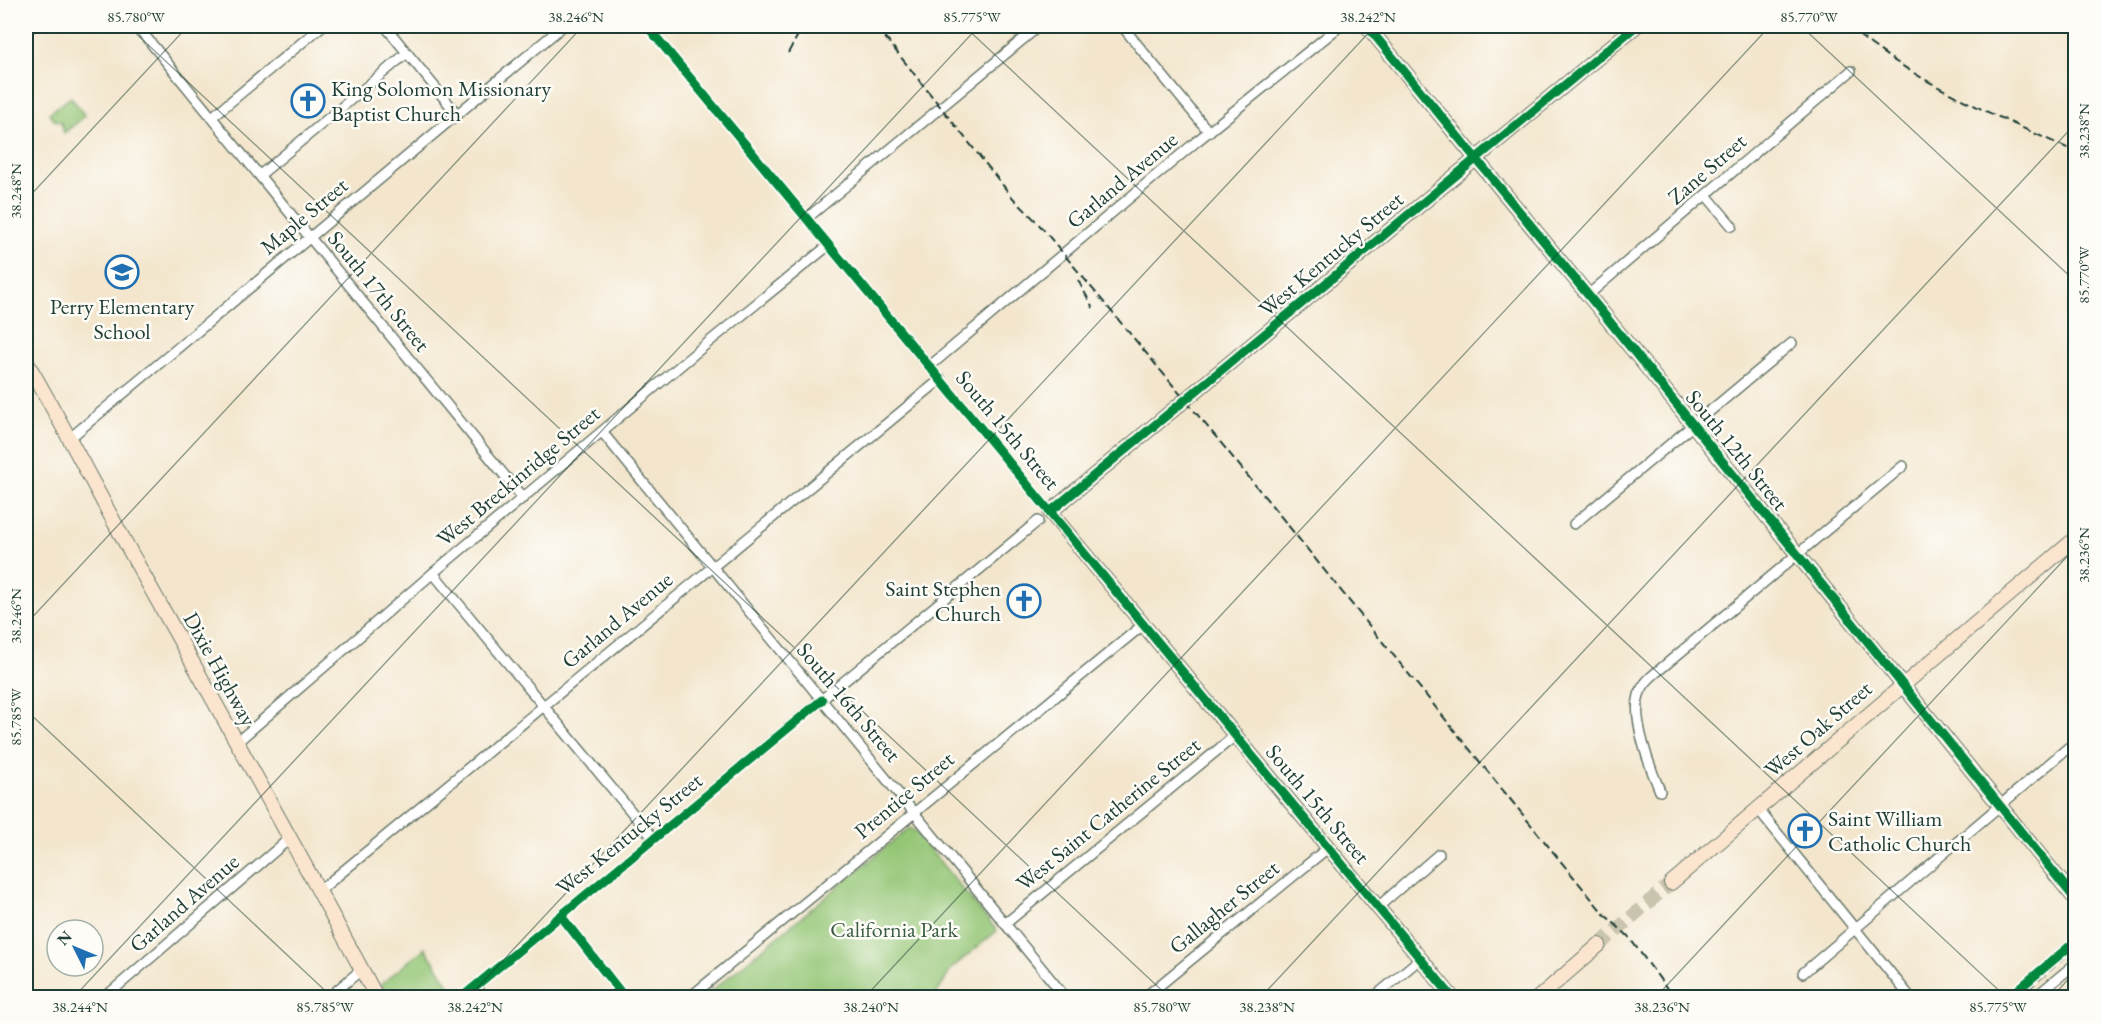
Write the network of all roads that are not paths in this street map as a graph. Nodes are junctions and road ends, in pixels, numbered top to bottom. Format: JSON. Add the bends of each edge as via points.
{"nodes":[{"id":1,"x":137,"y":26,"type":"edge"},
{"id":2,"x":322,"y":26,"type":"edge"},
{"id":3,"x":385,"y":26,"type":"edge"},
{"id":4,"x":563,"y":26,"type":"edge"},
{"id":5,"x":647,"y":26,"type":"edge"},
{"id":6,"x":1039,"y":26,"type":"edge"},
{"id":7,"x":1122,"y":26,"type":"edge"},
{"id":8,"x":1340,"y":26,"type":"edge"},
{"id":9,"x":1368,"y":26,"type":"edge"},
{"id":10,"x":1636,"y":26,"type":"edge"},
{"id":11,"x":407,"y":53,"type":"junction"},
{"id":12,"x":1851,"y":71,"type":"dead end"},
{"id":13,"x":457,"y":114,"type":"junction"},
{"id":14,"x":212,"y":117,"type":"junction"},
{"id":15,"x":1209,"y":132,"type":"junction"},
{"id":16,"x":1476,"y":158,"type":"junction"},
{"id":17,"x":260,"y":175,"type":"junction"},
{"id":18,"x":1706,"y":195,"type":"junction"},
{"id":19,"x":806,"y":219,"type":"junction"},
{"id":20,"x":1732,"y":226,"type":"dead end"},
{"id":21,"x":310,"y":237,"type":"junction"},
{"id":22,"x":829,"y":245,"type":"junction"},
{"id":23,"x":1588,"y":295,"type":"junction"},
{"id":24,"x":1792,"y":343,"type":"dead end"},
{"id":25,"x":26,"y":361,"type":"edge"},
{"id":26,"x":930,"y":366,"type":"junction"},
{"id":27,"x":941,"y":379,"type":"junction"},
{"id":28,"x":1692,"y":425,"type":"junction"},
{"id":29,"x":602,"y":432,"type":"junction"},
{"id":30,"x":70,"y":438,"type":"junction"},
{"id":31,"x":1903,"y":466,"type":"dead end"},
{"id":32,"x":523,"y":498,"type":"junction"},
{"id":33,"x":1050,"y":512,"type":"junction"},
{"id":34,"x":1038,"y":521,"type":"dead end"},
{"id":35,"x":1574,"y":524,"type":"dead end"},
{"id":36,"x":2073,"y":544,"type":"edge"},
{"id":37,"x":1797,"y":555,"type":"junction"},
{"id":38,"x":712,"y":567,"type":"junction"},
{"id":39,"x":433,"y":573,"type":"junction"},
{"id":40,"x":1144,"y":624,"type":"junction"},
{"id":41,"x":1903,"y":684,"type":"junction"},
{"id":42,"x":822,"y":700,"type":"junction"},
{"id":43,"x":543,"y":706,"type":"junction"},
{"id":44,"x":1236,"y":735,"type":"junction"},
{"id":45,"x":2076,"y":741,"type":"edge"},
{"id":46,"x":237,"y":742,"type":"junction"},
{"id":47,"x":1660,"y":791,"type":"dead end"},
{"id":48,"x":1998,"y":805,"type":"junction"},
{"id":49,"x":1758,"y":809,"type":"junction"},
{"id":50,"x":915,"y":811,"type":"junction"},
{"id":51,"x":290,"y":838,"type":"junction"},
{"id":52,"x":654,"y":839,"type":"junction"},
{"id":53,"x":1329,"y":847,"type":"junction"},
{"id":54,"x":1439,"y":854,"type":"dead end"},
{"id":55,"x":1671,"y":883,"type":"tunnel mouth"},
{"id":56,"x":319,"y":891,"type":"junction"},
{"id":57,"x":2076,"y":900,"type":"edge"},
{"id":58,"x":1378,"y":907,"type":"junction"},
{"id":59,"x":561,"y":915,"type":"junction"},
{"id":60,"x":1005,"y":924,"type":"junction"},
{"id":61,"x":1855,"y":929,"type":"junction"},
{"id":62,"x":2076,"y":941,"type":"edge"},
{"id":63,"x":1599,"y":945,"type":"tunnel mouth"},
{"id":64,"x":1421,"y":958,"type":"junction"},
{"id":65,"x":2076,"y":963,"type":"edge"},
{"id":66,"x":362,"y":969,"type":"junction"},
{"id":67,"x":1803,"y":973,"type":"dead end"},
{"id":68,"x":476,"y":985,"type":"junction"},
{"id":69,"x":104,"y":998,"type":"edge"},
{"id":70,"x":328,"y":998,"type":"edge"},
{"id":71,"x":377,"y":998,"type":"edge"},
{"id":72,"x":461,"y":998,"type":"edge"},
{"id":73,"x":483,"y":998,"type":"edge"},
{"id":74,"x":625,"y":998,"type":"edge"},
{"id":75,"x":690,"y":998,"type":"edge"},
{"id":76,"x":1066,"y":998,"type":"edge"},
{"id":77,"x":1144,"y":998,"type":"edge"},
{"id":78,"x":1373,"y":998,"type":"edge"},
{"id":79,"x":1453,"y":998,"type":"edge"},
{"id":80,"x":1538,"y":998,"type":"edge"},
{"id":81,"x":1911,"y":998,"type":"edge"},
{"id":82,"x":2008,"y":998,"type":"edge"},
{"id":83,"x":2034,"y":998,"type":"edge"}],
"edges":[{"from":1,"to":14,"type":"street","name":"South 17th Street"},
{"from":2,"to":14,"type":"street"},
{"from":3,"to":11,"type":"street"},
{"from":4,"to":13,"type":"street","name":"Maple Street"},
{"from":5,"to":19,"type":"street","name":"South 15th Street"},
{"from":6,"to":19,"type":"street"},
{"from":7,"to":15,"type":"street"},
{"from":8,"to":15,"type":"street","name":"Garland Avenue"},
{"from":9,"to":16,"type":"street","name":"South 12th Street"},
{"from":10,"to":16,"type":"street","name":"West Kentucky Street"},
{"from":11,"to":13,"type":"street"},
{"from":11,"to":17,"type":"street"},
{"from":12,"to":18,"type":"street","name":"Zane Street"},
{"from":13,"to":21,"type":"street","name":"Maple Street"},
{"from":14,"to":17,"type":"street","name":"South 17th Street"},
{"from":15,"to":26,"type":"street","name":"Garland Avenue"},
{"from":16,"to":23,"type":"street","name":"South 12th Street"},
{"from":16,"to":33,"type":"street","name":"West Kentucky Street"},
{"from":17,"to":21,"type":"street","name":"South 17th Street"},
{"from":18,"to":20,"type":"street"},
{"from":18,"to":23,"type":"street","name":"Zane Street"},
{"from":19,"to":22,"type":"street","name":"South 15th Street"},
{"from":21,"to":30,"type":"street","name":"Maple Street"},
{"from":21,"to":32,"type":"street","name":"South 17th Street"},
{"from":22,"to":26,"type":"street","name":"South 15th Street"},
{"from":22,"to":29,"type":"street","name":"West Breckinridge Street"},
{"from":23,"to":28,"type":"street","name":"South 12th Street"},
{"from":24,"to":28,"type":"street"},
{"from":25,"to":30,"type":"street","name":"Dixie Highway"},
{"from":26,"to":27,"type":"street","name":"South 15th Street"},
{"from":27,"to":33,"type":"street","name":"South 15th Street"},
{"from":27,"to":38,"type":"street","name":"Garland Avenue"},
{"from":28,"to":35,"type":"street"},
{"from":28,"to":37,"type":"street","name":"South 12th Street"},
{"from":29,"to":32,"type":"street","name":"West Breckinridge Street"},
{"from":29,"to":38,"type":"street","name":"South 16th Street"},
{"from":30,"to":46,"type":"street","name":"Dixie Highway"},
{"from":31,"to":37,"type":"street"},
{"from":32,"to":39,"type":"street","name":"West Breckinridge Street"},
{"from":33,"to":40,"type":"street","name":"South 15th Street"},
{"from":34,"to":42,"type":"street","name":"West Kentucky Street"},
{"from":36,"to":41,"type":"street","name":"West Oak Street"},
{"from":37,"to":41,"type":"street","name":"South 12th Street"},
{"from":37,"to":47,"type":"street","via":[[1644,685],[1639,695],[1639,722]]},
{"from":38,"to":42,"type":"street","name":"South 16th Street"},
{"from":38,"to":43,"type":"street","name":"Garland Avenue"},
{"from":39,"to":43,"type":"street"},
{"from":39,"to":46,"type":"street","name":"West Breckinridge Street"},
{"from":40,"to":44,"type":"street","name":"South 15th Street"},
{"from":40,"to":50,"type":"street","name":"Prentice Street"},
{"from":41,"to":48,"type":"street","name":"South 12th Street"},
{"from":41,"to":49,"type":"street","name":"West Oak Street"},
{"from":42,"to":50,"type":"street","name":"South 16th Street"},
{"from":42,"to":52,"type":"street","name":"West Kentucky Street"},
{"from":43,"to":52,"type":"street"},
{"from":43,"to":56,"type":"street","name":"Garland Avenue"},
{"from":44,"to":53,"type":"street","name":"South 15th Street"},
{"from":44,"to":60,"type":"street","name":"West Saint Catherine Street"},
{"from":45,"to":48,"type":"street"},
{"from":46,"to":51,"type":"street","name":"Dixie Highway"},
{"from":48,"to":57,"type":"street","name":"South 12th Street"},
{"from":48,"to":61,"type":"street"},
{"from":49,"to":55,"type":"street","name":"West Oak Street"},
{"from":49,"to":61,"type":"street"},
{"from":50,"to":60,"type":"street","name":"South 16th Street"},
{"from":50,"to":75,"type":"street","name":"Prentice Street"},
{"from":51,"to":56,"type":"street","name":"Dixie Highway"},
{"from":51,"to":69,"type":"street","name":"Garland Avenue"},
{"from":52,"to":59,"type":"street","name":"West Kentucky Street"},
{"from":53,"to":58,"type":"street","name":"South 15th Street"},
{"from":53,"to":77,"type":"street","name":"Gallagher Street"},
{"from":54,"to":58,"type":"street"},
{"from":56,"to":66,"type":"street","name":"Dixie Highway"},
{"from":58,"to":64,"type":"street","name":"South 15th Street"},
{"from":59,"to":68,"type":"street","name":"West Kentucky Street"},
{"from":59,"to":74,"type":"street"},
{"from":60,"to":76,"type":"street","name":"South 16th Street"},
{"from":61,"to":67,"type":"street"},
{"from":61,"to":81,"type":"street"},
{"from":62,"to":82,"type":"street"},
{"from":63,"to":80,"type":"street"},
{"from":64,"to":78,"type":"street"},
{"from":64,"to":79,"type":"street","name":"South 15th Street"},
{"from":65,"to":83,"type":"street"},
{"from":66,"to":70,"type":"street"},
{"from":66,"to":71,"type":"street","name":"Dixie Highway"},
{"from":68,"to":72,"type":"street","name":"West Kentucky Street"},
{"from":68,"to":73,"type":"street"}]}
